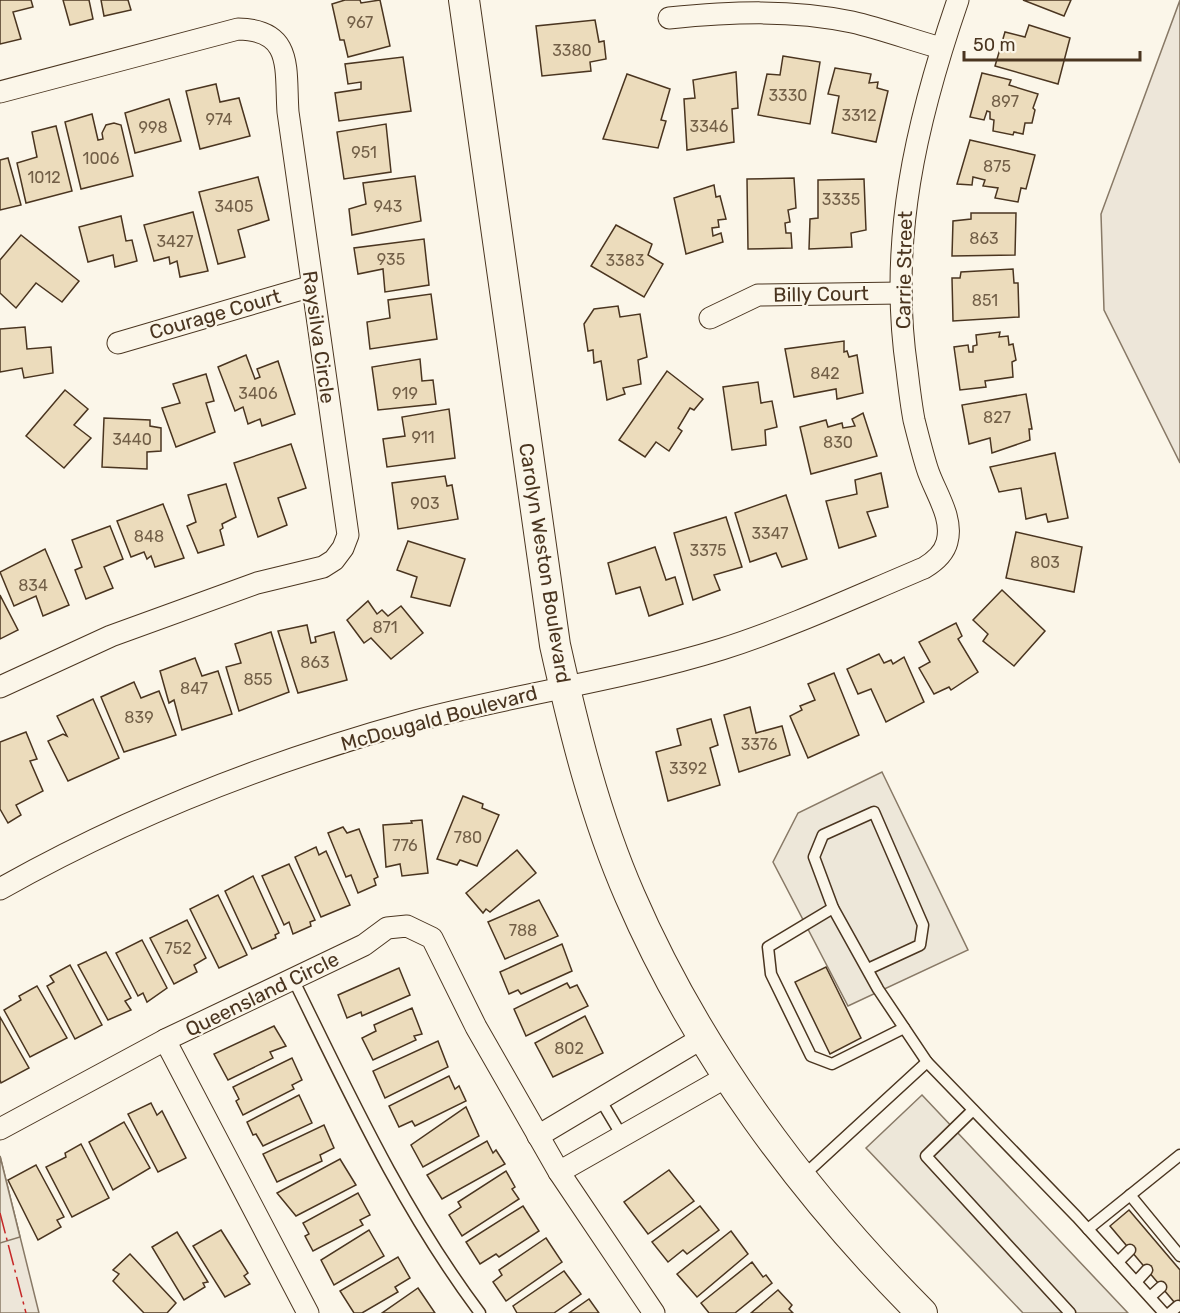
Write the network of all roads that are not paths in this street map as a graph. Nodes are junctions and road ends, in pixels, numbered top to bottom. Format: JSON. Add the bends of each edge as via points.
{"nodes":[{"id":1,"x":464,"y":0,"type":"edge"},
{"id":2,"x":958,"y":0,"type":"edge"},
{"id":3,"x":669,"y":18,"type":"dead end"},
{"id":4,"x":941,"y":48,"type":"junction"},
{"id":5,"x":0,"y":92,"type":"edge"},
{"id":6,"x":312,"y":286,"type":"junction"},
{"id":7,"x":901,"y":293,"type":"junction"},
{"id":8,"x":710,"y":318,"type":"dead end"},
{"id":9,"x":118,"y":343,"type":"dead end"},
{"id":10,"x":948,"y":541,"type":"joint"},
{"id":11,"x":564,"y":686,"type":"junction"},
{"id":12,"x":0,"y":687,"type":"edge"},
{"id":13,"x":0,"y":889,"type":"edge"},
{"id":14,"x":833,"y":908,"type":"junction"},
{"id":15,"x":868,"y":969,"type":"junction"},
{"id":16,"x":293,"y":979,"type":"junction"},
{"id":17,"x":904,"y":1028,"type":"junction"},
{"id":18,"x":704,"y":1037,"type":"junction"},
{"id":19,"x":165,"y":1040,"type":"junction"},
{"id":20,"x":927,"y":1062,"type":"junction"},
{"id":21,"x":728,"y":1076,"type":"junction"},
{"id":22,"x":600,"y":1099,"type":"junction"},
{"id":23,"x":973,"y":1110,"type":"junction"},
{"id":24,"x":0,"y":1129,"type":"edge"},
{"id":25,"x":538,"y":1136,"type":"junction"},
{"id":26,"x":622,"y":1136,"type":"junction"},
{"id":27,"x":1180,"y":1155,"type":"edge"},
{"id":28,"x":559,"y":1172,"type":"junction"},
{"id":29,"x":801,"y":1178,"type":"junction"},
{"id":30,"x":1130,"y":1195,"type":"junction"},
{"id":31,"x":1088,"y":1229,"type":"junction"},
{"id":32,"x":1130,"y":1250,"type":"dead end"},
{"id":33,"x":1180,"y":1256,"type":"edge"},
{"id":34,"x":1118,"y":1262,"type":"junction"},
{"id":35,"x":1147,"y":1270,"type":"dead end"},
{"id":36,"x":1136,"y":1282,"type":"junction"},
{"id":37,"x":1161,"y":1287,"type":"dead end"},
{"id":38,"x":1150,"y":1297,"type":"junction"},
{"id":39,"x":302,"y":1311,"type":"edge"},
{"id":40,"x":480,"y":1313,"type":"edge"},
{"id":41,"x":654,"y":1313,"type":"edge"},
{"id":42,"x":922,"y":1313,"type":"edge"},
{"id":43,"x":1070,"y":1313,"type":"edge"},
{"id":44,"x":1164,"y":1313,"type":"edge"}],
"edges":[{"from":1,"to":11,"type":"street","name":"Carolyn Weston Boulevard"},
{"from":2,"to":4,"type":"street","name":"Carrie Street"},
{"from":3,"to":4,"type":"street","via":[[770,12],[816,16],[854,22]]},
{"from":4,"to":7,"type":"street","name":"Carrie Street","via":[[927,93],[906,194]]},
{"from":5,"to":6,"type":"street","name":"Raysilva Circle","via":[[238,29],[265,32],[284,57]]},
{"from":6,"to":9,"type":"street","name":"Courage Court"},
{"from":6,"to":12,"type":"street","name":"Raysilva Circle","via":[[334,454],[348,521],[343,549],[323,567],[213,598],[121,633]]},
{"from":7,"to":8,"type":"street","name":"Billy Court","via":[[758,295]]},
{"from":7,"to":10,"type":"street","name":"Carrie Street","via":[[914,419],[928,470],[947,517]]},
{"from":10,"to":11,"type":"street","name":"McDougald Boulevard","via":[[938,559],[924,568],[795,624],[669,664]]},
{"from":11,"to":13,"type":"street","name":"McDougald Boulevard","via":[[415,721],[298,756],[186,797],[86,842]]},
{"from":11,"to":18,"type":"street","name":"Carolyn Weston Boulevard","via":[[600,818],[630,897]]},
{"from":14,"to":15,"type":"lane"},
{"from":14,"to":15,"type":"lane","via":[[814,856],[823,835],[874,812],[923,925],[920,945]]},
{"from":14,"to":17,"type":"lane","via":[[768,947],[771,974],[812,1056],[832,1064]]},
{"from":15,"to":17,"type":"lane"},
{"from":16,"to":19,"type":"street","name":"Queensland Circle"},
{"from":16,"to":25,"type":"street","name":"Queensland Circle","via":[[364,945],[387,928],[407,926],[432,938],[476,1027]]},
{"from":16,"to":40,"type":"lane","via":[[362,1124],[445,1266]]},
{"from":17,"to":20,"type":"lane"},
{"from":18,"to":21,"type":"street","name":"Carolyn Weston Boulevard"},
{"from":18,"to":22,"type":"street"},
{"from":19,"to":24,"type":"street"},
{"from":19,"to":39,"type":"street","name":"Queensland Circle"},
{"from":20,"to":23,"type":"lane"},
{"from":20,"to":29,"type":"lane"},
{"from":21,"to":26,"type":"street"},
{"from":21,"to":29,"type":"street","name":"Carolyn Weston Boulevard"},
{"from":22,"to":25,"type":"street"},
{"from":22,"to":26,"type":"lane"},
{"from":23,"to":31,"type":"lane"},
{"from":23,"to":43,"type":"lane","via":[[926,1156]]},
{"from":25,"to":28,"type":"street","name":"Queensland Circle"},
{"from":26,"to":28,"type":"street"},
{"from":27,"to":30,"type":"lane"},
{"from":28,"to":41,"type":"street","name":"Queensland Circle"},
{"from":29,"to":42,"type":"street","name":"Carolyn Weston Boulevard"},
{"from":30,"to":31,"type":"lane"},
{"from":30,"to":33,"type":"lane","via":[[1150,1228],[1168,1249]]},
{"from":31,"to":34,"type":"lane"},
{"from":32,"to":34,"type":"lane"},
{"from":34,"to":36,"type":"lane"},
{"from":35,"to":36,"type":"lane"},
{"from":36,"to":38,"type":"lane"},
{"from":37,"to":38,"type":"lane"},
{"from":38,"to":44,"type":"lane"}]}
